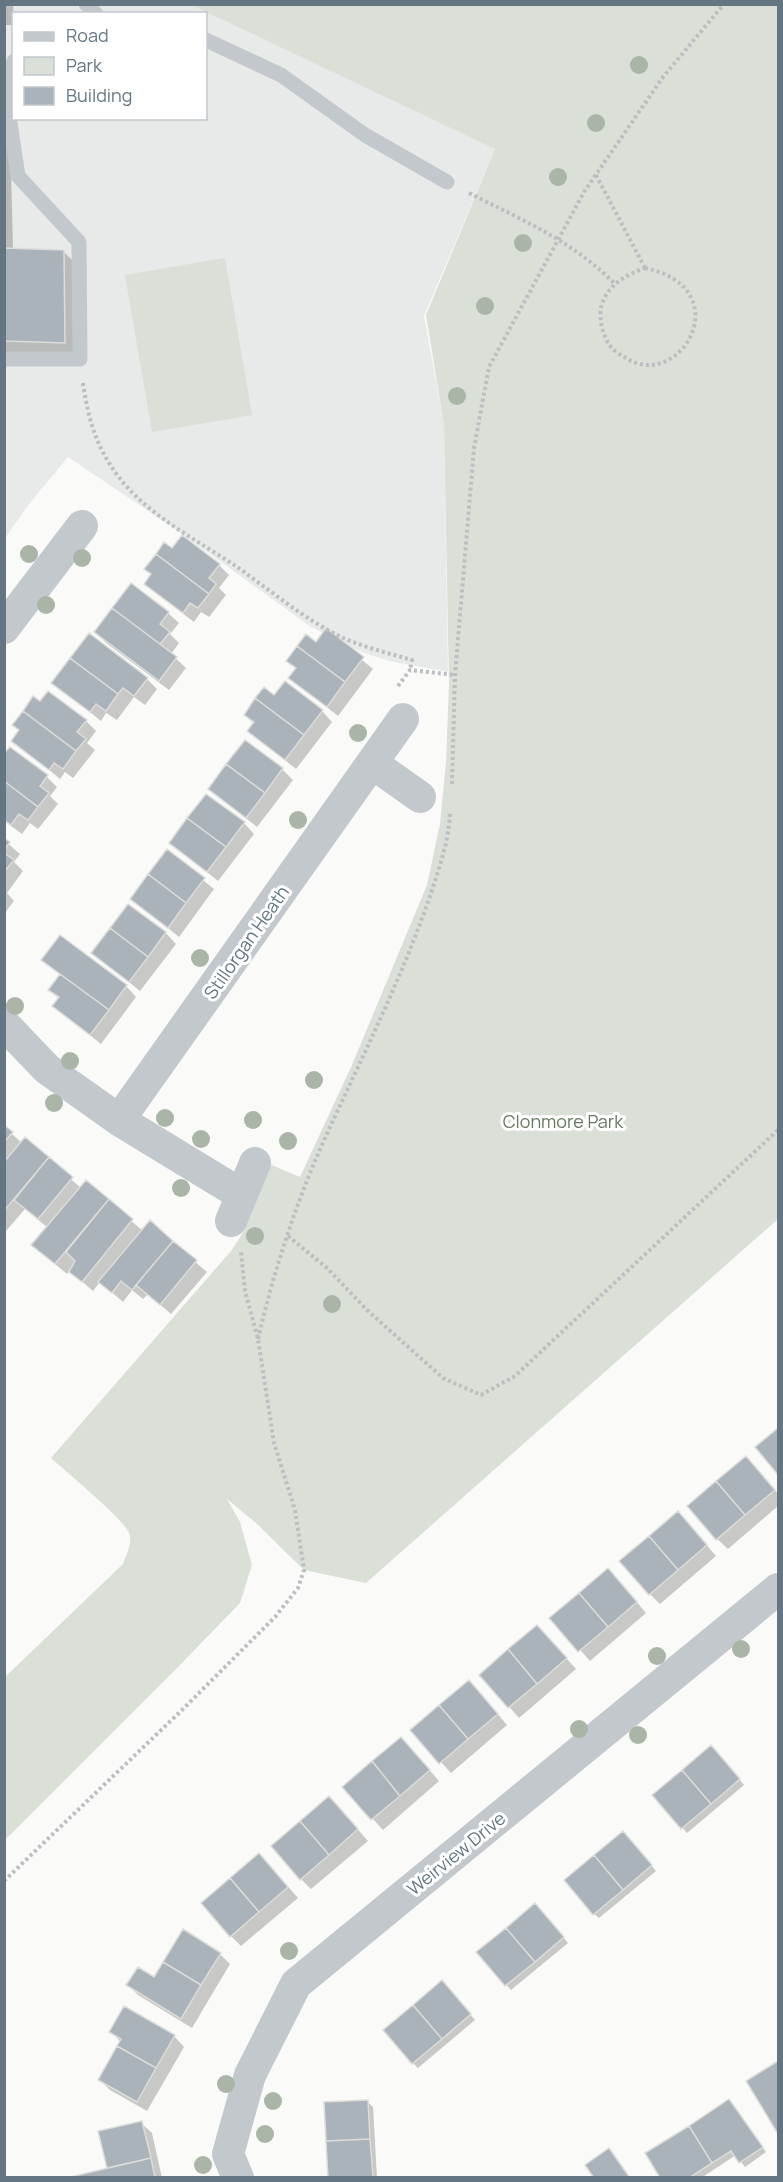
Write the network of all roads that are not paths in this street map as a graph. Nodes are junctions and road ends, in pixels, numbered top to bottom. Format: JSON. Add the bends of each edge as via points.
{"nodes":[{"id":1,"x":207,"y":40,"type":"edge"},
{"id":2,"x":12,"y":70,"type":"edge"},
{"id":3,"x":447,"y":182,"type":"road end"},
{"id":4,"x":4,"y":358,"type":"edge"},
{"id":5,"x":82,"y":526,"type":"dead end"},
{"id":6,"x":4,"y":628,"type":"edge"},
{"id":7,"x":403,"y":719,"type":"dead end"},
{"id":8,"x":372,"y":763,"type":"junction"},
{"id":9,"x":420,"y":797,"type":"dead end"},
{"id":10,"x":4,"y":1024,"type":"edge"},
{"id":11,"x":119,"y":1120,"type":"junction"},
{"id":12,"x":255,"y":1163,"type":"dead end"},
{"id":13,"x":778,"y":1589,"type":"edge"},
{"id":14,"x":237,"y":2178,"type":"edge"}],
"edges":[{"from":1,"to":3,"type":"lane","via":[[280,75],[365,135]]},
{"from":2,"to":4,"type":"lane","via":[[6,96],[18,176],[79,242],[80,359]]},
{"from":5,"to":6,"type":"street"},
{"from":7,"to":8,"type":"street","name":"Stillorgan Heath"},
{"from":8,"to":9,"type":"street"},
{"from":8,"to":11,"type":"street","name":"Stillorgan Heath"},
{"from":10,"to":11,"type":"street","via":[[47,1070]]},
{"from":11,"to":12,"type":"street","via":[[236,1208]]},
{"from":13,"to":14,"type":"street","name":"Weirview Drive","via":[[296,1984],[250,2075],[228,2154]]}]}
